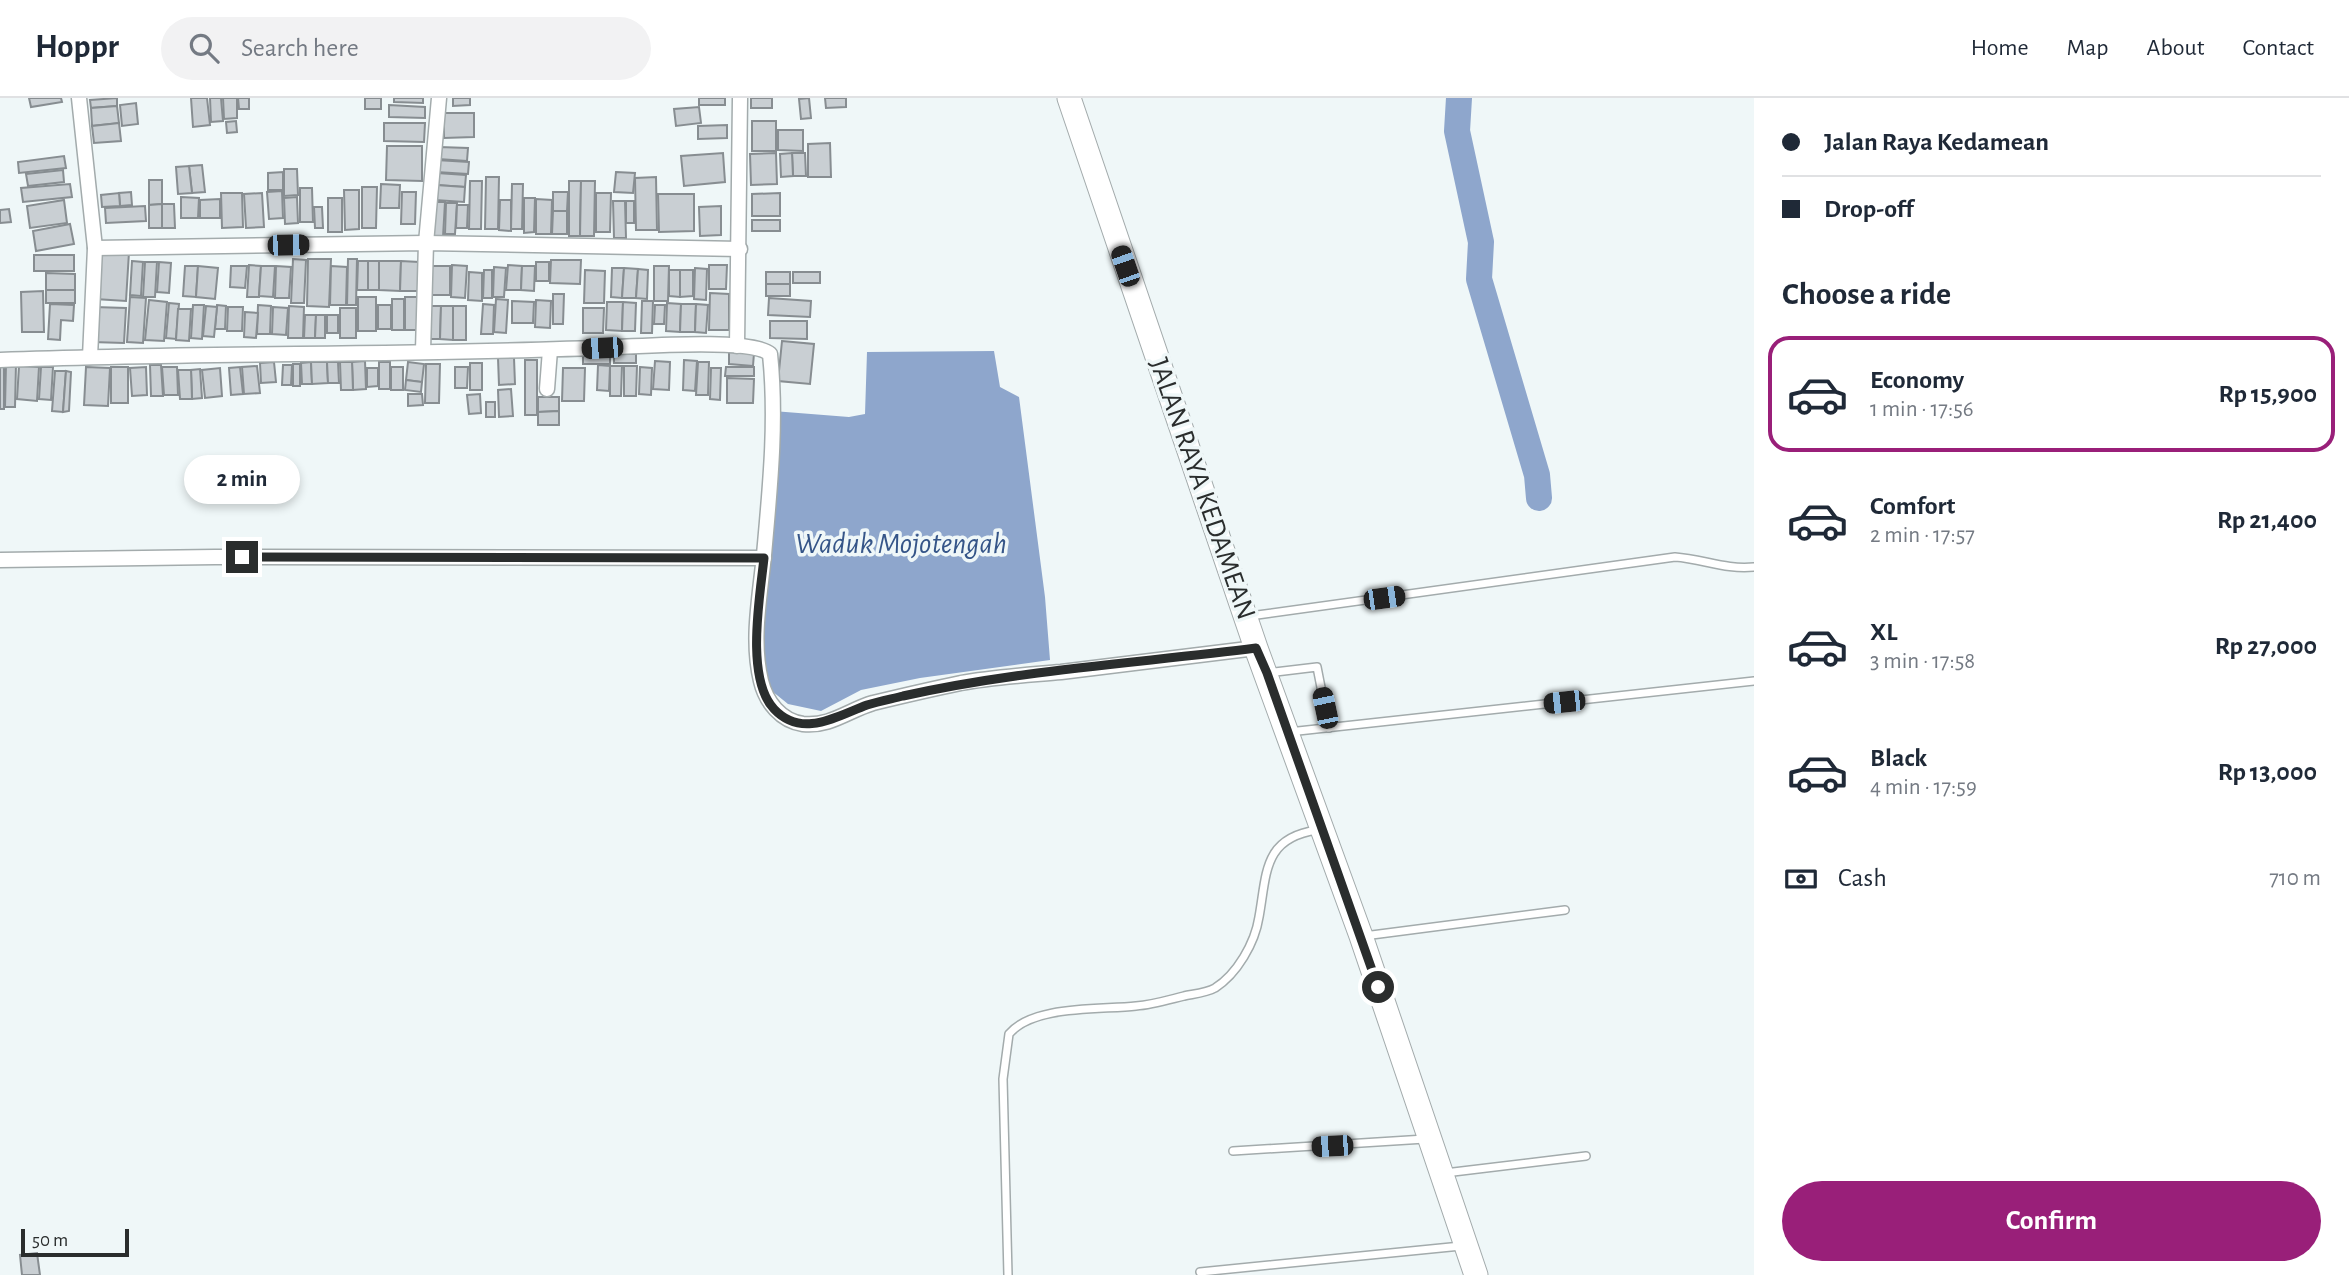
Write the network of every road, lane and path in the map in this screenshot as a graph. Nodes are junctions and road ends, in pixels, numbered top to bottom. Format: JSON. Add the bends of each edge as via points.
{"nodes":[{"id":1,"x":79,"y":98,"type":"edge"},
{"id":2,"x":439,"y":98,"type":"edge"},
{"id":3,"x":740,"y":98,"type":"edge"},
{"id":4,"x":1069,"y":98,"type":"edge"},
{"id":5,"x":426,"y":243,"type":"junction"},
{"id":6,"x":95,"y":248,"type":"junction"},
{"id":7,"x":740,"y":249,"type":"junction"},
{"id":8,"x":737,"y":346,"type":"junction"},
{"id":9,"x":550,"y":350,"type":"junction"},
{"id":10,"x":423,"y":351,"type":"junction"},
{"id":11,"x":90,"y":357,"type":"junction"},
{"id":12,"x":0,"y":360,"type":"edge"},
{"id":13,"x":547,"y":389,"type":"dead end"},
{"id":14,"x":764,"y":558,"type":"junction"},
{"id":15,"x":0,"y":560,"type":"edge"},
{"id":16,"x":1754,"y":567,"type":"edge"},
{"id":17,"x":1247,"y":616,"type":"junction"},
{"id":18,"x":1256,"y":648,"type":"junction"},
{"id":19,"x":1267,"y":673,"type":"junction"},
{"id":20,"x":1754,"y":681,"type":"edge"},
{"id":21,"x":1329,"y":728,"type":"junction"},
{"id":22,"x":1288,"y":732,"type":"junction"},
{"id":23,"x":1323,"y":829,"type":"junction"},
{"id":24,"x":1565,"y":910,"type":"dead end"},
{"id":25,"x":1361,"y":936,"type":"junction"},
{"id":26,"x":1429,"y":1139,"type":"junction"},
{"id":27,"x":1233,"y":1151,"type":"dead end"},
{"id":28,"x":1586,"y":1156,"type":"dead end"},
{"id":29,"x":1441,"y":1173,"type":"junction"},
{"id":30,"x":1466,"y":1246,"type":"junction"},
{"id":31,"x":1200,"y":1272,"type":"dead end"},
{"id":32,"x":1008,"y":1275,"type":"edge"},
{"id":33,"x":1476,"y":1275,"type":"edge"}],
"edges":[{"from":1,"to":6,"type":"street"},
{"from":2,"to":5,"type":"street"},
{"from":3,"to":7,"type":"street"},
{"from":4,"to":17,"type":"highway","name":"JALAN RAYA KEDAMEAN"},
{"from":5,"to":6,"type":"street"},
{"from":5,"to":7,"type":"street"},
{"from":5,"to":10,"type":"street"},
{"from":6,"to":11,"type":"street"},
{"from":7,"to":8,"type":"street"},
{"from":8,"to":9,"type":"street"},
{"from":8,"to":14,"type":"street","via":[[770,354],[773,439]]},
{"from":9,"to":10,"type":"street"},
{"from":9,"to":13,"type":"street"},
{"from":10,"to":11,"type":"street"},
{"from":11,"to":12,"type":"street"},
{"from":14,"to":15,"type":"street"},
{"from":14,"to":18,"type":"street","via":[[757,604],[762,683],[774,709],[802,724],[821,724],[871,704],[963,683]]},
{"from":16,"to":17,"type":"lane","via":[[1720,567],[1703,559],[1675,557]]},
{"from":17,"to":18,"type":"highway","name":"JALAN RAYA KEDAMEAN"},
{"from":18,"to":19,"type":"highway","name":"JALAN RAYA KEDAMEAN"},
{"from":19,"to":21,"type":"lane","via":[[1317,667]]},
{"from":19,"to":22,"type":"highway","name":"JALAN RAYA KEDAMEAN"},
{"from":20,"to":21,"type":"lane"},
{"from":21,"to":22,"type":"lane"},
{"from":22,"to":23,"type":"highway","name":"JALAN RAYA KEDAMEAN"},
{"from":23,"to":25,"type":"highway","name":"JALAN RAYA KEDAMEAN"},
{"from":23,"to":32,"type":"lane","via":[[1297,833],[1275,850],[1266,868],[1251,943],[1226,979],[1212,990],[1141,1006],[1028,1018],[1009,1034],[1003,1079]]},
{"from":24,"to":25,"type":"lane"},
{"from":25,"to":26,"type":"highway","name":"JALAN RAYA KEDAMEAN"},
{"from":26,"to":27,"type":"lane"},
{"from":26,"to":29,"type":"highway","name":"JALAN RAYA KEDAMEAN"},
{"from":28,"to":29,"type":"lane"},
{"from":29,"to":30,"type":"highway","name":"JALAN RAYA KEDAMEAN"},
{"from":30,"to":31,"type":"lane"},
{"from":30,"to":33,"type":"highway","name":"JALAN RAYA KEDAMEAN"}]}
